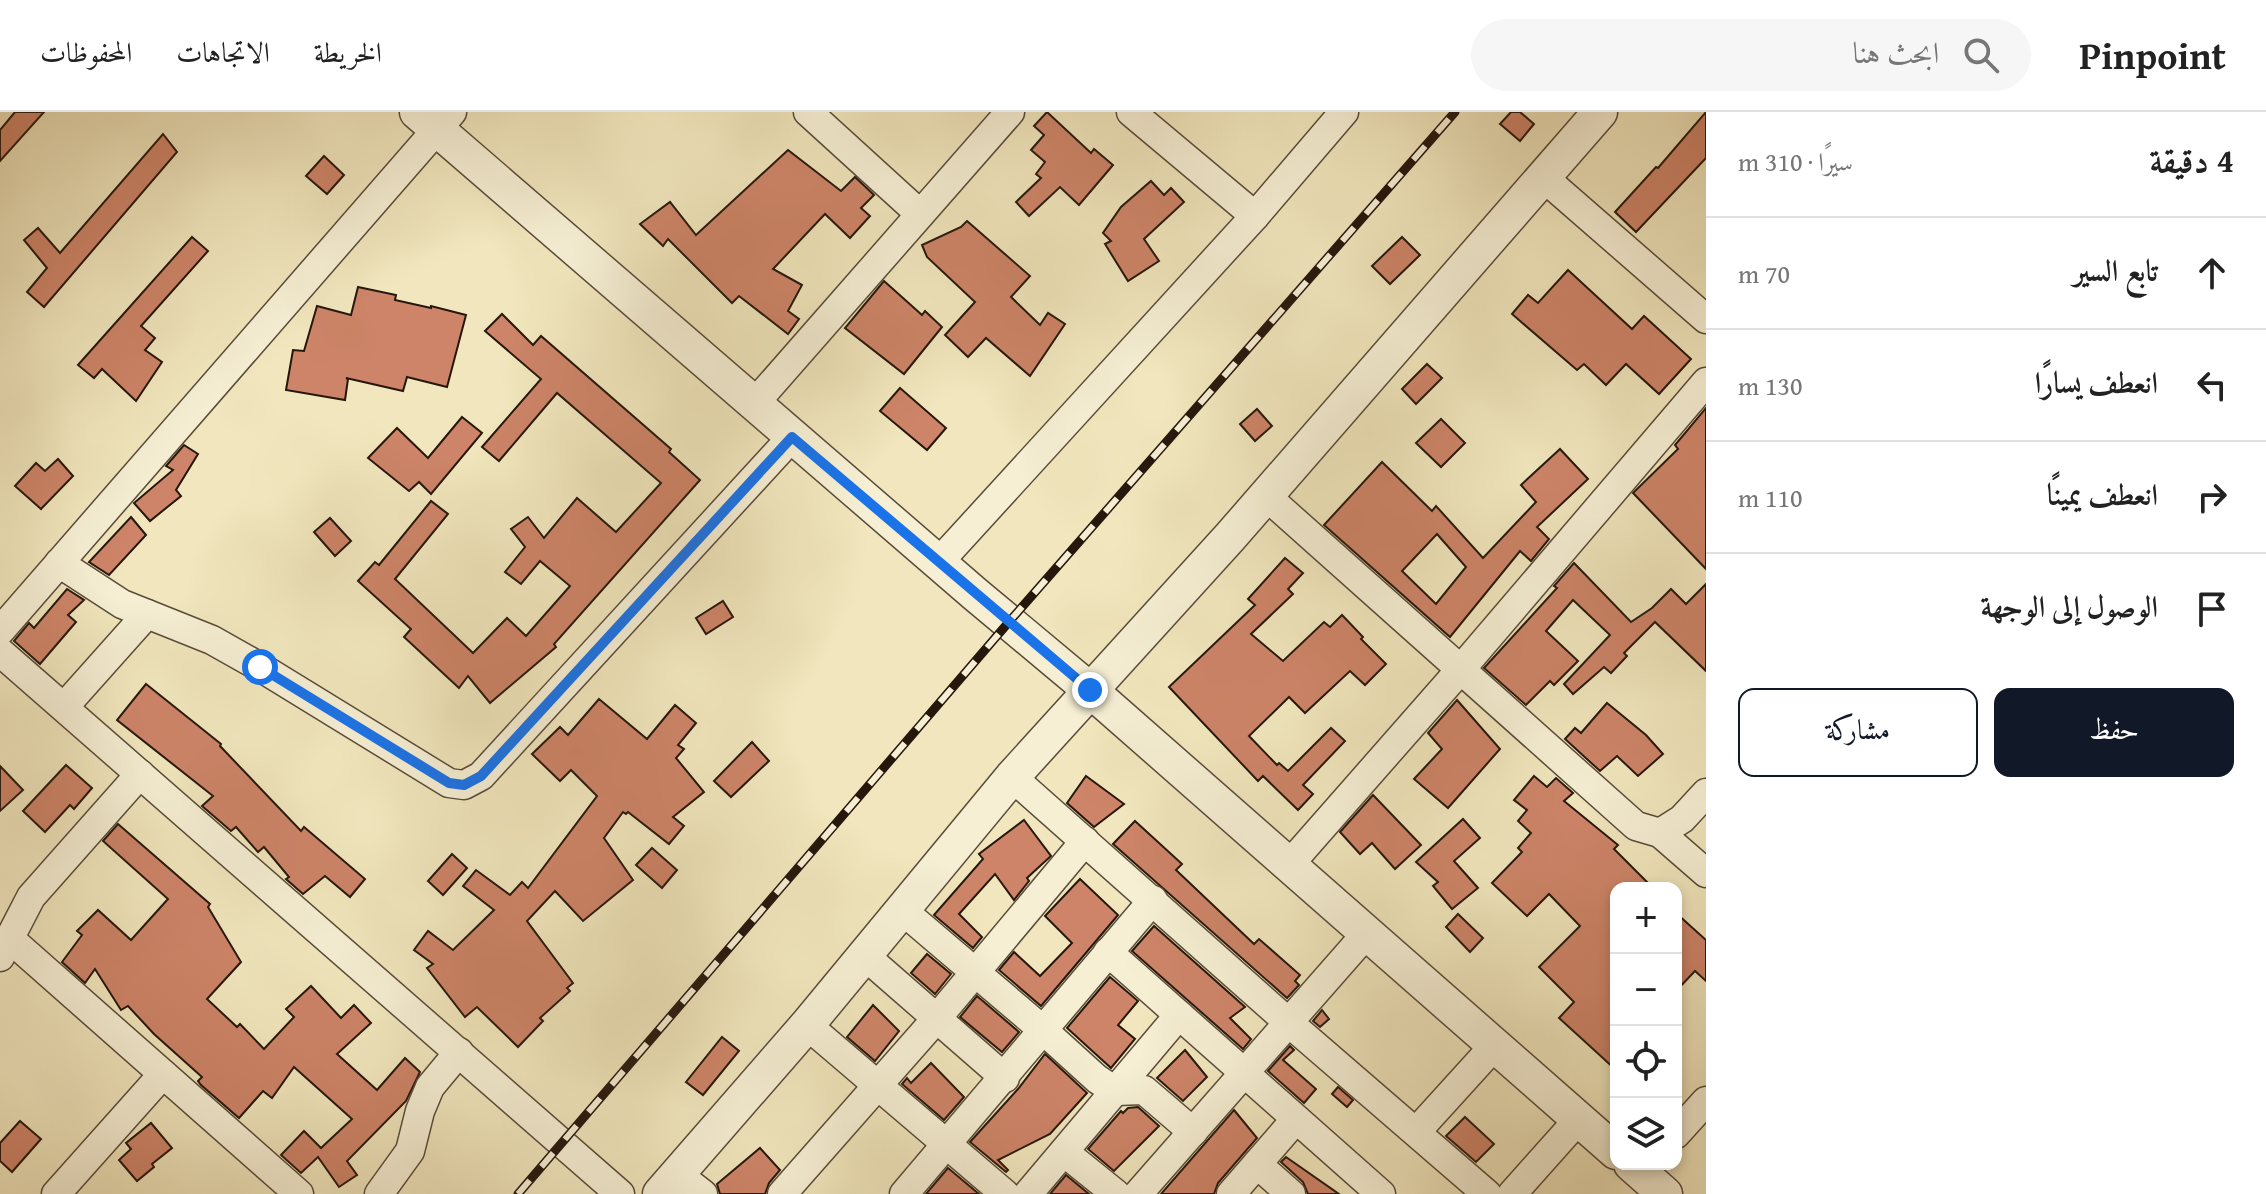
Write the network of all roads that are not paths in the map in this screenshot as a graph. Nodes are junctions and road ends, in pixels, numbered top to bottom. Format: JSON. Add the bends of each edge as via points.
{"nodes":[{"id":1,"x":808,"y":112,"type":"edge"},
{"id":2,"x":1010,"y":112,"type":"edge"},
{"id":3,"x":1131,"y":112,"type":"edge"},
{"id":4,"x":1344,"y":112,"type":"edge"},
{"id":5,"x":1600,"y":112,"type":"edge"},
{"id":6,"x":435,"y":118,"type":"edge"},
{"id":7,"x":1543,"y":177,"type":"junction"},
{"id":8,"x":920,"y":214,"type":"junction"},
{"id":9,"x":1255,"y":216,"type":"junction"},
{"id":10,"x":1706,"y":319,"type":"edge"},
{"id":11,"x":1706,"y":382,"type":"edge"},
{"id":12,"x":754,"y":404,"type":"junction"},
{"id":13,"x":792,"y":437,"type":"junction"},
{"id":14,"x":1265,"y":495,"type":"junction"},
{"id":15,"x":59,"y":563,"type":"junction"},
{"id":16,"x":938,"y":563,"type":"junction"},
{"id":17,"x":147,"y":614,"type":"junction"},
{"id":18,"x":0,"y":631,"type":"edge"},
{"id":19,"x":0,"y":652,"type":"edge"},
{"id":20,"x":1461,"y":669,"type":"junction"},
{"id":21,"x":1090,"y":690,"type":"junction"},
{"id":22,"x":64,"y":707,"type":"junction"},
{"id":23,"x":140,"y":774,"type":"junction"},
{"id":24,"x":1012,"y":777,"type":"junction"},
{"id":25,"x":1706,"y":793,"type":"edge"},
{"id":26,"x":1660,"y":833,"type":"junction"},
{"id":27,"x":1085,"y":841,"type":"junction"},
{"id":28,"x":1288,"y":866,"type":"junction"},
{"id":29,"x":1706,"y":873,"type":"edge"},
{"id":30,"x":1153,"y":900,"type":"junction"},
{"id":31,"x":902,"y":910,"type":"junction"},
{"id":32,"x":1367,"y":933,"type":"junction"},
{"id":33,"x":5,"y":948,"type":"edge"},
{"id":34,"x":1108,"y":952,"type":"junction"},
{"id":35,"x":864,"y":955,"type":"junction"},
{"id":36,"x":975,"y":973,"type":"junction"},
{"id":37,"x":1179,"y":1015,"type":"junction"},
{"id":38,"x":937,"y":1018,"type":"junction"},
{"id":39,"x":1288,"y":1022,"type":"junction"},
{"id":40,"x":807,"y":1025,"type":"junction"},
{"id":41,"x":1043,"y":1030,"type":"junction"},
{"id":42,"x":1495,"y":1045,"type":"junction"},
{"id":43,"x":459,"y":1052,"type":"junction"},
{"id":44,"x":1244,"y":1073,"type":"junction"},
{"id":45,"x":163,"y":1074,"type":"junction"},
{"id":46,"x":1005,"y":1078,"type":"junction"},
{"id":47,"x":877,"y":1086,"type":"junction"},
{"id":48,"x":1115,"y":1091,"type":"junction"},
{"id":49,"x":1706,"y":1101,"type":"edge"},
{"id":50,"x":1296,"y":1119,"type":"junction"},
{"id":51,"x":1578,"y":1120,"type":"junction"},
{"id":52,"x":1682,"y":1127,"type":"edge"},
{"id":53,"x":1193,"y":1132,"type":"junction"},
{"id":54,"x":1416,"y":1132,"type":"junction"},
{"id":55,"x":947,"y":1147,"type":"junction"},
{"id":56,"x":1064,"y":1152,"type":"junction"},
{"id":57,"x":1257,"y":1164,"type":"junction"},
{"id":58,"x":1646,"y":1176,"type":"edge"},
{"id":59,"x":668,"y":1183,"type":"edge"},
{"id":60,"x":56,"y":1194,"type":"edge"},
{"id":61,"x":299,"y":1194,"type":"edge"},
{"id":62,"x":379,"y":1194,"type":"edge"},
{"id":63,"x":620,"y":1194,"type":"edge"},
{"id":64,"x":703,"y":1194,"type":"edge"},
{"id":65,"x":782,"y":1194,"type":"edge"},
{"id":66,"x":904,"y":1194,"type":"edge"},
{"id":67,"x":1005,"y":1194,"type":"edge"},
{"id":68,"x":1028,"y":1194,"type":"edge"},
{"id":69,"x":1116,"y":1194,"type":"edge"},
{"id":70,"x":1138,"y":1194,"type":"edge"},
{"id":71,"x":1231,"y":1194,"type":"edge"},
{"id":72,"x":1291,"y":1194,"type":"edge"},
{"id":73,"x":1381,"y":1194,"type":"edge"},
{"id":74,"x":1487,"y":1194,"type":"edge"},
{"id":75,"x":1512,"y":1194,"type":"edge"}],
"edges":[{"from":1,"to":8,"type":"street"},
{"from":2,"to":8,"type":"street"},
{"from":3,"to":9,"type":"street"},
{"from":4,"to":9,"type":"street"},
{"from":5,"to":7,"type":"street"},
{"from":6,"to":12,"type":"street"},
{"from":6,"to":15,"type":"street"},
{"from":7,"to":10,"type":"street"},
{"from":7,"to":14,"type":"street"},
{"from":8,"to":12,"type":"street"},
{"from":9,"to":16,"type":"street"},
{"from":11,"to":20,"type":"street"},
{"from":12,"to":13,"type":"street"},
{"from":13,"to":16,"type":"street"},
{"from":13,"to":17,"type":"street","via":[[481,776],[464,785],[449,783],[212,640]]},
{"from":14,"to":20,"type":"street"},
{"from":14,"to":21,"type":"street"},
{"from":15,"to":17,"type":"street"},
{"from":15,"to":18,"type":"street"},
{"from":16,"to":21,"type":"street"},
{"from":17,"to":22,"type":"street"},
{"from":19,"to":22,"type":"street"},
{"from":20,"to":26,"type":"street","via":[[1636,826]]},
{"from":20,"to":28,"type":"street"},
{"from":21,"to":24,"type":"street"},
{"from":21,"to":28,"type":"street"},
{"from":22,"to":23,"type":"street"},
{"from":23,"to":33,"type":"street","via":[[31,897]]},
{"from":23,"to":43,"type":"street"},
{"from":24,"to":27,"type":"street"},
{"from":24,"to":31,"type":"street"},
{"from":25,"to":26,"type":"street"},
{"from":26,"to":29,"type":"street"},
{"from":27,"to":30,"type":"street"},
{"from":27,"to":36,"type":"street"},
{"from":28,"to":32,"type":"street"},
{"from":30,"to":34,"type":"street"},
{"from":30,"to":39,"type":"street"},
{"from":31,"to":35,"type":"street"},
{"from":31,"to":36,"type":"street"},
{"from":32,"to":39,"type":"street"},
{"from":32,"to":42,"type":"street"},
{"from":33,"to":45,"type":"street"},
{"from":34,"to":37,"type":"street"},
{"from":34,"to":41,"type":"street"},
{"from":35,"to":38,"type":"street"},
{"from":35,"to":40,"type":"street"},
{"from":36,"to":38,"type":"street"},
{"from":36,"to":41,"type":"street"},
{"from":37,"to":44,"type":"street"},
{"from":37,"to":48,"type":"street"},
{"from":38,"to":46,"type":"street"},
{"from":38,"to":47,"type":"street"},
{"from":39,"to":44,"type":"street"},
{"from":39,"to":54,"type":"street"},
{"from":40,"to":47,"type":"street"},
{"from":40,"to":59,"type":"street"},
{"from":41,"to":46,"type":"street"},
{"from":41,"to":48,"type":"street"},
{"from":42,"to":51,"type":"street"},
{"from":42,"to":54,"type":"street"},
{"from":43,"to":62,"type":"street","via":[[430,1087],[410,1151]]},
{"from":43,"to":63,"type":"street"},
{"from":44,"to":50,"type":"street"},
{"from":44,"to":53,"type":"street"},
{"from":45,"to":60,"type":"street"},
{"from":45,"to":61,"type":"street"},
{"from":46,"to":55,"type":"street"},
{"from":47,"to":55,"type":"street"},
{"from":47,"to":65,"type":"street"},
{"from":48,"to":53,"type":"street","via":[[1144,1090]]},
{"from":48,"to":56,"type":"street"},
{"from":49,"to":52,"type":"street"},
{"from":50,"to":57,"type":"street"},
{"from":50,"to":73,"type":"street"},
{"from":51,"to":58,"type":"street"},
{"from":51,"to":75,"type":"street"},
{"from":53,"to":70,"type":"street"},
{"from":54,"to":74,"type":"street"},
{"from":55,"to":66,"type":"street"},
{"from":55,"to":67,"type":"street"},
{"from":56,"to":68,"type":"street"},
{"from":56,"to":69,"type":"street"},
{"from":57,"to":71,"type":"street"},
{"from":57,"to":72,"type":"street"},
{"from":59,"to":64,"type":"street"}]}
